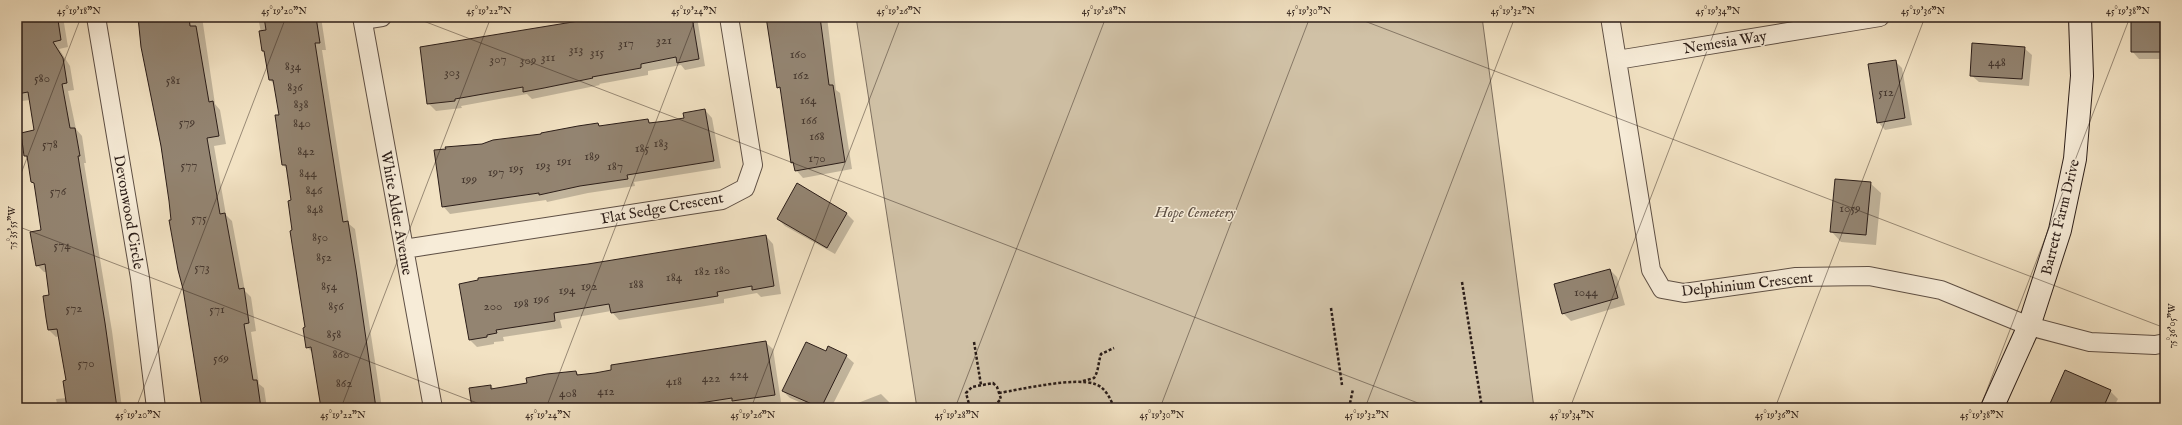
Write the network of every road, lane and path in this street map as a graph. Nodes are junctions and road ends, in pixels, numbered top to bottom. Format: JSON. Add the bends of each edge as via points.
{"nodes":[{"id":1,"x":96,"y":17,"type":"edge"},
{"id":2,"x":382,"y":17,"type":"edge"},
{"id":3,"x":729,"y":17,"type":"edge"},
{"id":4,"x":1610,"y":17,"type":"edge"},
{"id":5,"x":1880,"y":17,"type":"edge"},
{"id":6,"x":2080,"y":17,"type":"edge"},
{"id":7,"x":363,"y":18,"type":"edge"},
{"id":8,"x":1617,"y":60,"type":"junction"},
{"id":9,"x":404,"y":250,"type":"junction"},
{"id":10,"x":1462,"y":282,"type":"dead end"},
{"id":11,"x":1331,"y":308,"type":"dead end"},
{"id":12,"x":2029,"y":326,"type":"junction"},
{"id":13,"x":974,"y":342,"type":"dead end"},
{"id":14,"x":2165,"y":343,"type":"edge"},
{"id":15,"x":1114,"y":348,"type":"dead end"},
{"id":16,"x":1081,"y":381,"type":"junction"},
{"id":17,"x":981,"y":385,"type":"junction"},
{"id":18,"x":1342,"y":385,"type":"dead end"},
{"id":19,"x":1352,"y":389,"type":"dead end"},
{"id":20,"x":999,"y":393,"type":"junction"},
{"id":21,"x":986,"y":407,"type":"edge"},
{"id":22,"x":156,"y":408,"type":"edge"},
{"id":23,"x":433,"y":408,"type":"edge"},
{"id":24,"x":1114,"y":408,"type":"edge"},
{"id":25,"x":1349,"y":408,"type":"edge"},
{"id":26,"x":1482,"y":408,"type":"edge"},
{"id":27,"x":1992,"y":408,"type":"edge"}],
"edges":[{"from":1,"to":22,"type":"street","name":"Devonwood Circle","via":[[140,278]]},
{"from":2,"to":7,"type":"street"},
{"from":3,"to":9,"type":"street","name":"Flat Sedge Crescent","via":[[754,165],[746,188],[722,200]]},
{"from":4,"to":8,"type":"street","name":"Delphinium Crescent"},
{"from":5,"to":8,"type":"street","name":"Nemesia Way"},
{"from":6,"to":12,"type":"street","name":"Barrett Farm Drive","via":[[2082,76],[2075,159],[2060,230]]},
{"from":7,"to":9,"type":"street","name":"White Alder Avenue"},
{"from":8,"to":12,"type":"street","name":"Delphinium Crescent","via":[[1651,270],[1662,289],[1684,293],[1796,277],[1869,276],[1941,290]]},
{"from":9,"to":23,"type":"street","name":"White Alder Avenue"},
{"from":10,"to":26,"type":"path"},
{"from":11,"to":18,"type":"path"},
{"from":12,"to":14,"type":"street","name":"Delphinium Crescent","via":[[2090,342],[2155,345]]},
{"from":12,"to":27,"type":"street","name":"Barrett Farm Drive"},
{"from":13,"to":17,"type":"path"},
{"from":15,"to":16,"type":"path","via":[[1101,354],[1098,372],[1094,378]]},
{"from":16,"to":20,"type":"path"},
{"from":16,"to":24,"type":"path","via":[[1096,384],[1106,393]]},
{"from":17,"to":20,"type":"path","via":[[992,383]]},
{"from":17,"to":21,"type":"path","via":[[972,387],[966,393],[969,404],[975,408]]},
{"from":19,"to":25,"type":"path"},
{"from":20,"to":21,"type":"path","via":[[1000,399],[996,404]]}]}
